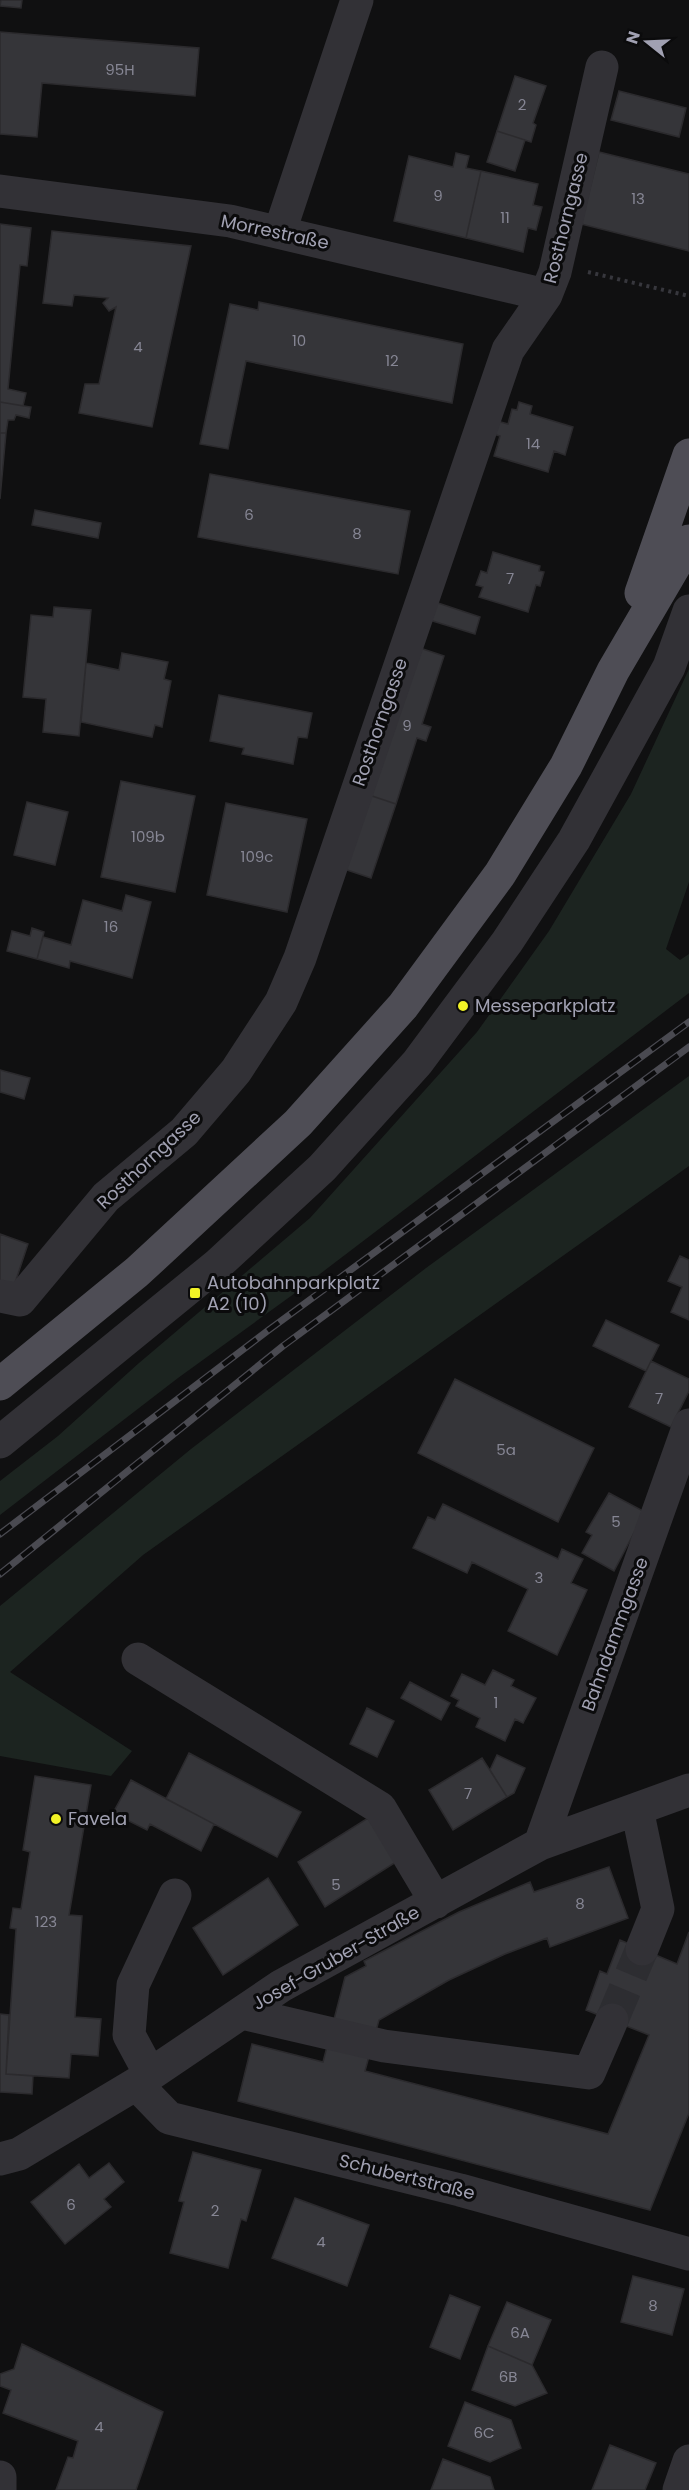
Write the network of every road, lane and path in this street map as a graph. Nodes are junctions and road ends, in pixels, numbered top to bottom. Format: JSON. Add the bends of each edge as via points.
{"nodes":[{"id":1,"x":357,"y":0,"type":"edge"},
{"id":2,"x":602,"y":68,"type":"dead end"},
{"id":3,"x":0,"y":191,"type":"edge"},
{"id":4,"x":280,"y":231,"type":"junction"},
{"id":5,"x":550,"y":284,"type":"junction"},
{"id":6,"x":689,"y":296,"type":"edge"},
{"id":7,"x":689,"y":455,"type":"edge"},
{"id":8,"x":689,"y":541,"type":"edge"},
{"id":9,"x":689,"y":611,"type":"edge"},
{"id":10,"x":613,"y":671,"type":"junction"},
{"id":11,"x":10,"y":1298,"type":"edge"},
{"id":12,"x":0,"y":1384,"type":"edge"},
{"id":13,"x":689,"y":1425,"type":"edge"},
{"id":14,"x":0,"y":1442,"type":"edge"},
{"id":15,"x":138,"y":1659,"type":"dead end"},
{"id":16,"x":689,"y":1790,"type":"edge"},
{"id":17,"x":637,"y":1809,"type":"junction"},
{"id":18,"x":540,"y":1844,"type":"junction"},
{"id":19,"x":175,"y":1895,"type":"dead end"},
{"id":20,"x":436,"y":1902,"type":"junction"},
{"id":21,"x":642,"y":1949,"type":"tunnel mouth"},
{"id":22,"x":242,"y":2013,"type":"junction"},
{"id":23,"x":612,"y":2020,"type":"tunnel mouth"},
{"id":24,"x":143,"y":2079,"type":"junction"},
{"id":25,"x":0,"y":2160,"type":"edge"},
{"id":26,"x":689,"y":2254,"type":"edge"},
{"id":27,"x":689,"y":2461,"type":"edge"},
{"id":28,"x":0,"y":2477,"type":"edge"},
{"id":29,"x":0,"y":2490,"type":"edge"},
{"id":30,"x":679,"y":2490,"type":"edge"}],
"edges":[{"from":1,"to":4,"type":"street"},
{"from":2,"to":5,"type":"street","name":"Rosthorngasse"},
{"from":3,"to":4,"type":"street","name":"Morrestraße"},
{"from":4,"to":5,"type":"street","name":"Morrestraße"},
{"from":5,"to":6,"type":"path","via":[[586,271]]},
{"from":5,"to":11,"type":"street","name":"Rosthorngasse","via":[[508,350],[304,947],[281,1002],[237,1071],[184,1132],[106,1197]]},
{"from":7,"to":10,"type":"main road"},
{"from":8,"to":10,"type":"main road"},
{"from":9,"to":14,"type":"street","via":[[669,667],[574,840],[507,942],[417,1063],[322,1168],[217,1265]]},
{"from":10,"to":12,"type":"main road","via":[[566,766],[500,874],[403,1006],[290,1131],[137,1272]]},
{"from":13,"to":18,"type":"street","name":"Bahndammgasse"},
{"from":15,"to":20,"type":"street","via":[[380,1808]]},
{"from":16,"to":17,"type":"street","name":"Josef-Gruber-Straße"},
{"from":17,"to":18,"type":"street","name":"Josef-Gruber-Straße"},
{"from":17,"to":21,"type":"street","via":[[658,1909]]},
{"from":18,"to":20,"type":"street","name":"Josef-Gruber-Straße"},
{"from":19,"to":24,"type":"street","name":"Schubertstraße","via":[[133,1985],[129,2035]]},
{"from":20,"to":22,"type":"street","name":"Josef-Gruber-Straße","via":[[281,1986]]},
{"from":22,"to":23,"type":"street","via":[[384,2046],[589,2073]]},
{"from":22,"to":24,"type":"street","name":"Josef-Gruber-Straße"},
{"from":24,"to":25,"type":"street","name":"Josef-Gruber-Straße","via":[[19,2154]]},
{"from":24,"to":26,"type":"street","name":"Schubertstraße","via":[[169,2118],[460,2190]]},
{"from":27,"to":30,"type":"street"},
{"from":28,"to":29,"type":"street"}]}
